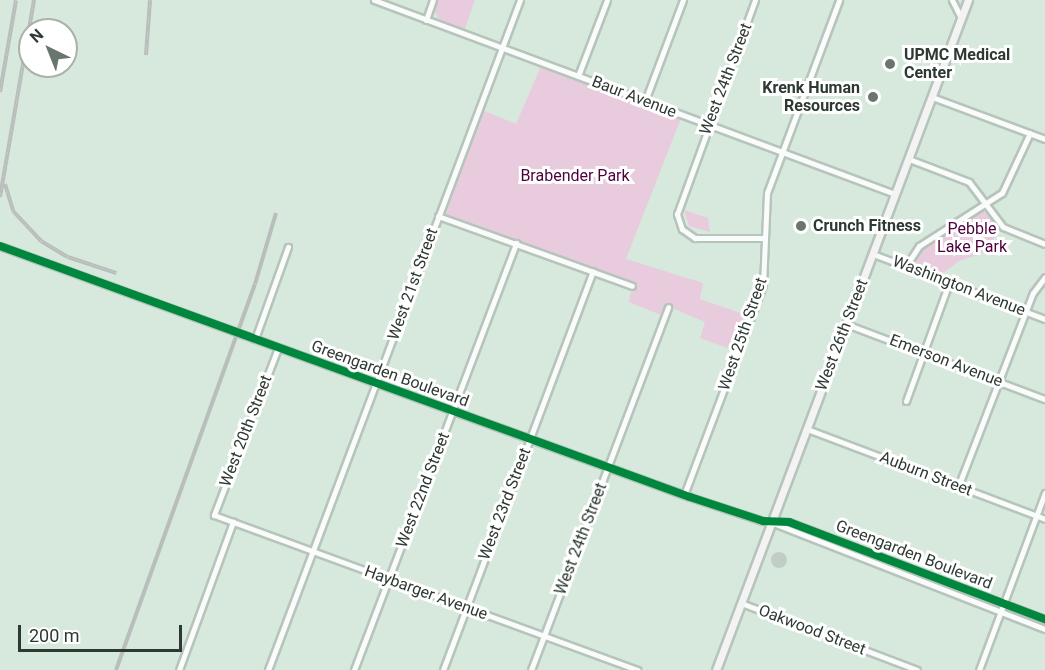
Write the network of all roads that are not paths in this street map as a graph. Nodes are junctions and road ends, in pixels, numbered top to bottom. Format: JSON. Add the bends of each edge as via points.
{"nodes":[{"id":1,"x":374,"y":0,"type":"edge"},
{"id":2,"x":433,"y":0,"type":"edge"},
{"id":3,"x":520,"y":0,"type":"edge"},
{"id":4,"x":607,"y":0,"type":"edge"},
{"id":5,"x":683,"y":0,"type":"edge"},
{"id":6,"x":755,"y":0,"type":"edge"},
{"id":7,"x":840,"y":0,"type":"edge"},
{"id":8,"x":952,"y":0,"type":"edge"},
{"id":9,"x":968,"y":0,"type":"edge"},
{"id":10,"x":961,"y":18,"type":"junction"},
{"id":11,"x":426,"y":20,"type":"junction"},
{"id":12,"x":501,"y":49,"type":"junction"},
{"id":13,"x":578,"y":76,"type":"junction"},
{"id":14,"x":932,"y":97,"type":"junction"},
{"id":15,"x":645,"y":101,"type":"junction"},
{"id":16,"x":708,"y":125,"type":"junction"},
{"id":17,"x":1030,"y":133,"type":"junction"},
{"id":18,"x":1045,"y":139,"type":"edge"},
{"id":19,"x":782,"y":152,"type":"junction"},
{"id":20,"x":909,"y":159,"type":"junction"},
{"id":21,"x":895,"y":194,"type":"junction"},
{"id":22,"x":985,"y":206,"type":"junction"},
{"id":23,"x":438,"y":216,"type":"junction"},
{"id":24,"x":765,"y":238,"type":"junction"},
{"id":25,"x":516,"y":243,"type":"junction"},
{"id":26,"x":1045,"y":244,"type":"edge"},
{"id":27,"x":0,"y":246,"type":"edge"},
{"id":28,"x":288,"y":247,"type":"dead end"},
{"id":29,"x":873,"y":254,"type":"junction"},
{"id":30,"x":906,"y":266,"type":"junction"},
{"id":31,"x":593,"y":272,"type":"junction"},
{"id":32,"x":1045,"y":277,"type":"edge"},
{"id":33,"x":949,"y":283,"type":"junction"},
{"id":34,"x":632,"y":286,"type":"dead end"},
{"id":35,"x":668,"y":307,"type":"dead end"},
{"id":36,"x":1026,"y":312,"type":"junction"},
{"id":37,"x":1045,"y":319,"type":"edge"},
{"id":38,"x":846,"y":324,"type":"junction"},
{"id":39,"x":255,"y":339,"type":"junction"},
{"id":40,"x":278,"y":348,"type":"junction"},
{"id":41,"x":924,"y":353,"type":"junction"},
{"id":42,"x":1000,"y":382,"type":"junction"},
{"id":43,"x":376,"y":383,"type":"junction"},
{"id":44,"x":1045,"y":399,"type":"edge"},
{"id":45,"x":906,"y":401,"type":"dead end"},
{"id":46,"x":453,"y":411,"type":"junction"},
{"id":47,"x":807,"y":429,"type":"junction"},
{"id":48,"x":530,"y":439,"type":"junction"},
{"id":49,"x":608,"y":467,"type":"junction"},
{"id":50,"x":958,"y":487,"type":"junction"},
{"id":51,"x":1045,"y":493,"type":"edge"},
{"id":52,"x":684,"y":495,"type":"junction"},
{"id":53,"x":214,"y":515,"type":"joint"},
{"id":54,"x":1036,"y":516,"type":"junction"},
{"id":55,"x":1045,"y":519,"type":"edge"},
{"id":56,"x":233,"y":522,"type":"junction"},
{"id":57,"x":772,"y":522,"type":"junction"},
{"id":58,"x":313,"y":551,"type":"junction"},
{"id":59,"x":389,"y":579,"type":"junction"},
{"id":60,"x":741,"y":603,"type":"junction"},
{"id":61,"x":1004,"y":603,"type":"junction"},
{"id":62,"x":466,"y":608,"type":"junction"},
{"id":63,"x":1000,"y":612,"type":"junction"},
{"id":64,"x":1045,"y":619,"type":"edge"},
{"id":65,"x":1045,"y":629,"type":"edge"},
{"id":66,"x":544,"y":636,"type":"junction"},
{"id":67,"x":620,"y":667,"type":"edge"},
{"id":68,"x":179,"y":670,"type":"edge"},
{"id":69,"x":268,"y":670,"type":"edge"},
{"id":70,"x":354,"y":670,"type":"edge"},
{"id":71,"x":442,"y":670,"type":"edge"},
{"id":72,"x":531,"y":670,"type":"edge"},
{"id":73,"x":637,"y":670,"type":"edge"},
{"id":74,"x":716,"y":670,"type":"edge"},
{"id":75,"x":917,"y":670,"type":"edge"},
{"id":76,"x":979,"y":670,"type":"edge"}],
"edges":[{"from":1,"to":11,"type":"street","name":"Baur Avenue"},
{"from":2,"to":11,"type":"street"},
{"from":3,"to":12,"type":"street","name":"West 21st Street"},
{"from":4,"to":13,"type":"street"},
{"from":5,"to":15,"type":"street"},
{"from":6,"to":16,"type":"street","name":"West 24th Street"},
{"from":7,"to":19,"type":"street","name":"West 25th Street"},
{"from":8,"to":10,"type":"street"},
{"from":9,"to":10,"type":"main road","name":"West 26th Street"},
{"from":10,"to":14,"type":"main road","name":"West 26th Street"},
{"from":11,"to":12,"type":"street","name":"Baur Avenue"},
{"from":12,"to":13,"type":"street","name":"Baur Avenue"},
{"from":12,"to":23,"type":"street","name":"West 21st Street"},
{"from":13,"to":15,"type":"street","name":"Baur Avenue"},
{"from":14,"to":17,"type":"street"},
{"from":14,"to":20,"type":"main road","name":"West 26th Street"},
{"from":15,"to":16,"type":"street","name":"Baur Avenue"},
{"from":16,"to":19,"type":"street","name":"Baur Avenue"},
{"from":16,"to":24,"type":"street","name":"West 24th Street","via":[[678,209],[680,226],[697,239]]},
{"from":17,"to":18,"type":"street"},
{"from":17,"to":22,"type":"street","via":[[1009,184]]},
{"from":19,"to":21,"type":"street","name":"Baur Avenue"},
{"from":19,"to":24,"type":"street","name":"West 25th Street","via":[[765,200]]},
{"from":20,"to":21,"type":"main road","name":"West 26th Street"},
{"from":20,"to":22,"type":"street","via":[[969,182]]},
{"from":21,"to":29,"type":"main road","name":"West 26th Street"},
{"from":22,"to":26,"type":"street","via":[[1003,227]]},
{"from":22,"to":30,"type":"street","via":[[919,246]]},
{"from":23,"to":25,"type":"street"},
{"from":23,"to":43,"type":"street","name":"West 21st Street"},
{"from":24,"to":52,"type":"street","name":"West 25th Street","via":[[763,285]]},
{"from":25,"to":31,"type":"street"},
{"from":25,"to":46,"type":"street","name":"West 22nd Street"},
{"from":27,"to":39,"type":"street","name":"Greengarden Boulevard"},
{"from":28,"to":39,"type":"street"},
{"from":29,"to":30,"type":"street","name":"Washington Avenue"},
{"from":29,"to":38,"type":"main road","name":"West 26th Street"},
{"from":30,"to":33,"type":"street","name":"Washington Avenue"},
{"from":31,"to":34,"type":"street"},
{"from":31,"to":48,"type":"street","name":"West 23rd Street"},
{"from":32,"to":36,"type":"street"},
{"from":33,"to":36,"type":"street","name":"Washington Avenue"},
{"from":33,"to":41,"type":"street"},
{"from":35,"to":49,"type":"street","name":"West 24th Street"},
{"from":36,"to":37,"type":"street","name":"Washington Avenue"},
{"from":36,"to":42,"type":"street"},
{"from":38,"to":41,"type":"street","name":"Emerson Avenue"},
{"from":38,"to":47,"type":"main road","name":"West 26th Street"},
{"from":39,"to":40,"type":"street","name":"Greengarden Boulevard"},
{"from":40,"to":43,"type":"street","name":"Greengarden Boulevard"},
{"from":40,"to":53,"type":"street","name":"West 20th Street"},
{"from":41,"to":42,"type":"street","name":"Emerson Avenue"},
{"from":41,"to":45,"type":"street"},
{"from":42,"to":44,"type":"street","name":"Emerson Avenue"},
{"from":42,"to":50,"type":"street"},
{"from":43,"to":46,"type":"street","name":"Greengarden Boulevard"},
{"from":43,"to":58,"type":"street","name":"West 21st Street"},
{"from":46,"to":48,"type":"street","name":"Greengarden Boulevard"},
{"from":46,"to":59,"type":"street","name":"West 22nd Street"},
{"from":47,"to":50,"type":"street","name":"Auburn Street"},
{"from":47,"to":57,"type":"main road","name":"West 26th Street"},
{"from":48,"to":49,"type":"street","name":"Greengarden Boulevard"},
{"from":48,"to":62,"type":"street","name":"West 23rd Street"},
{"from":49,"to":52,"type":"street","name":"Greengarden Boulevard"},
{"from":49,"to":66,"type":"street","name":"West 24th Street"},
{"from":50,"to":54,"type":"street","name":"Auburn Street"},
{"from":51,"to":54,"type":"street"},
{"from":52,"to":57,"type":"street","name":"Greengarden Boulevard"},
{"from":53,"to":56,"type":"street","name":"Haybarger Avenue"},
{"from":54,"to":55,"type":"street","name":"Auburn Street"},
{"from":54,"to":61,"type":"street"},
{"from":56,"to":58,"type":"street","name":"Haybarger Avenue"},
{"from":56,"to":68,"type":"street"},
{"from":57,"to":60,"type":"main road","name":"West 26th Street"},
{"from":57,"to":61,"type":"street","name":"Greengarden Boulevard","via":[[789,522]]},
{"from":57,"to":63,"type":"street","name":"Greengarden Boulevard"},
{"from":58,"to":59,"type":"street","name":"Haybarger Avenue"},
{"from":58,"to":69,"type":"street","name":"West 21st Street"},
{"from":59,"to":62,"type":"street","name":"Haybarger Avenue"},
{"from":59,"to":70,"type":"street","name":"West 22nd Street"},
{"from":60,"to":74,"type":"main road","name":"West 26th Street"},
{"from":60,"to":75,"type":"street","name":"Oakwood Street"},
{"from":61,"to":63,"type":"street"},
{"from":61,"to":64,"type":"street","name":"Greengarden Boulevard"},
{"from":62,"to":66,"type":"street","name":"Haybarger Avenue"},
{"from":62,"to":71,"type":"street","name":"West 23rd Street"},
{"from":63,"to":65,"type":"street","name":"Greengarden Boulevard"},
{"from":63,"to":76,"type":"street"},
{"from":66,"to":67,"type":"street","name":"Haybarger Avenue"},
{"from":66,"to":72,"type":"street","name":"West 24th Street"},
{"from":67,"to":73,"type":"street","name":"Haybarger Avenue"}]}
